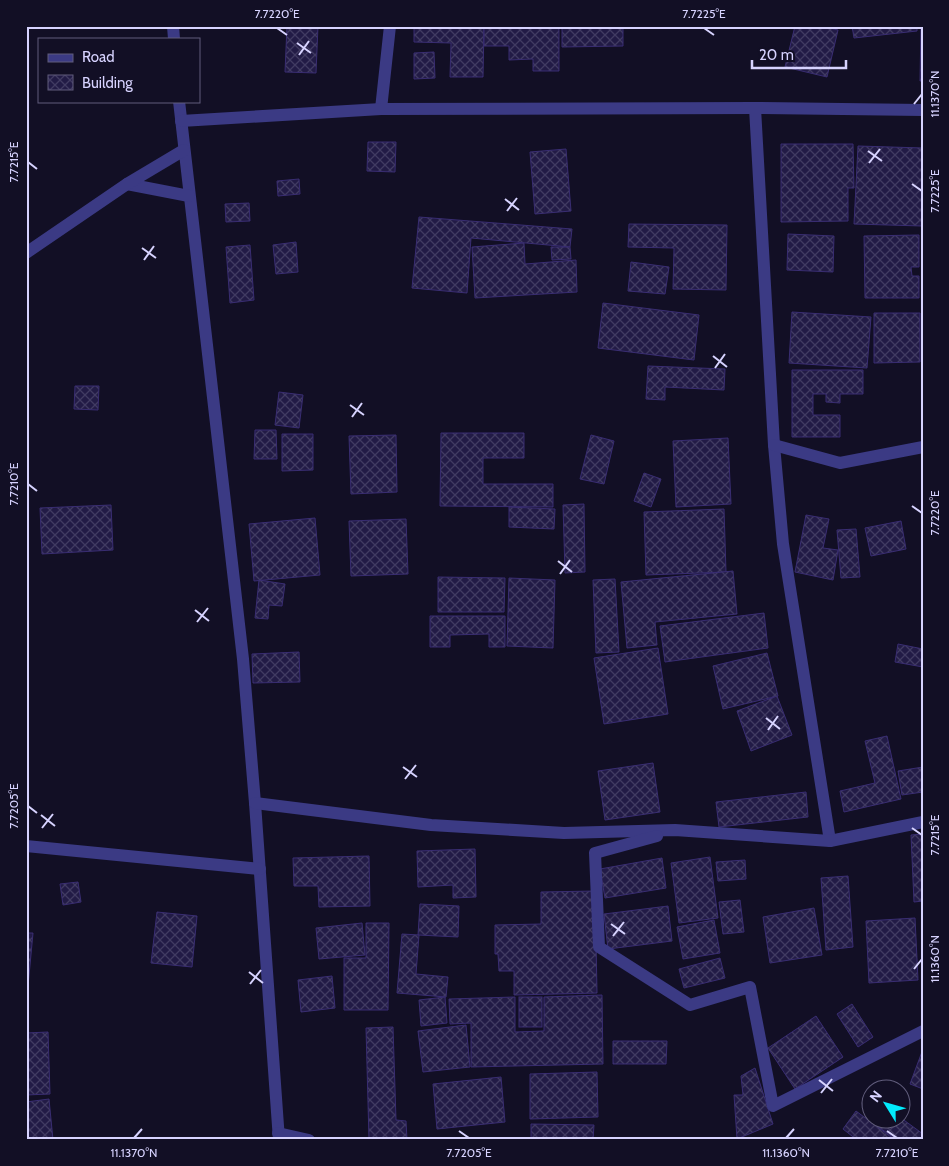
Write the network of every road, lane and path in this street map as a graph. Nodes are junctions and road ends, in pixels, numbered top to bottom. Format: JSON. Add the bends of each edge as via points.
{"nodes":[{"id":1,"x":390,"y":26,"type":"edge"},
{"id":2,"x":179,"y":102,"type":"edge"},
{"id":3,"x":755,"y":108,"type":"junction"},
{"id":4,"x":381,"y":109,"type":"junction"},
{"id":5,"x":923,"y":110,"type":"edge"},
{"id":6,"x":181,"y":121,"type":"junction"},
{"id":7,"x":184,"y":150,"type":"junction"},
{"id":8,"x":127,"y":184,"type":"junction"},
{"id":9,"x":189,"y":196,"type":"junction"},
{"id":10,"x":26,"y":253,"type":"edge"},
{"id":11,"x":774,"y":445,"type":"junction"},
{"id":12,"x":923,"y":447,"type":"edge"},
{"id":13,"x":255,"y":802,"type":"junction"},
{"id":14,"x":923,"y":822,"type":"edge"},
{"id":15,"x":675,"y":830,"type":"junction"},
{"id":16,"x":830,"y":841,"type":"junction"},
{"id":17,"x":26,"y":846,"type":"edge"},
{"id":18,"x":260,"y":869,"type":"junction"},
{"id":19,"x":923,"y":1031,"type":"edge"},
{"id":20,"x":278,"y":1136,"type":"edge"},
{"id":21,"x":309,"y":1140,"type":"edge"}],
"edges":[{"from":1,"to":4,"type":"street"},
{"from":2,"to":6,"type":"street"},
{"from":3,"to":4,"type":"street"},
{"from":3,"to":5,"type":"street"},
{"from":3,"to":11,"type":"street"},
{"from":4,"to":6,"type":"street"},
{"from":6,"to":7,"type":"street"},
{"from":7,"to":8,"type":"street"},
{"from":7,"to":9,"type":"street"},
{"from":8,"to":9,"type":"street"},
{"from":8,"to":10,"type":"street"},
{"from":9,"to":13,"type":"street","via":[[243,659]]},
{"from":11,"to":12,"type":"street","via":[[840,463]]},
{"from":11,"to":16,"type":"street","via":[[783,544]]},
{"from":13,"to":15,"type":"street","via":[[431,825],[564,833]]},
{"from":13,"to":18,"type":"street"},
{"from":14,"to":16,"type":"street"},
{"from":15,"to":16,"type":"street"},
{"from":15,"to":19,"type":"street","via":[[595,853],[599,947],[690,1005],[750,986],[773,1106]]},
{"from":17,"to":18,"type":"street"},
{"from":18,"to":20,"type":"street"},
{"from":20,"to":21,"type":"street"}]}
